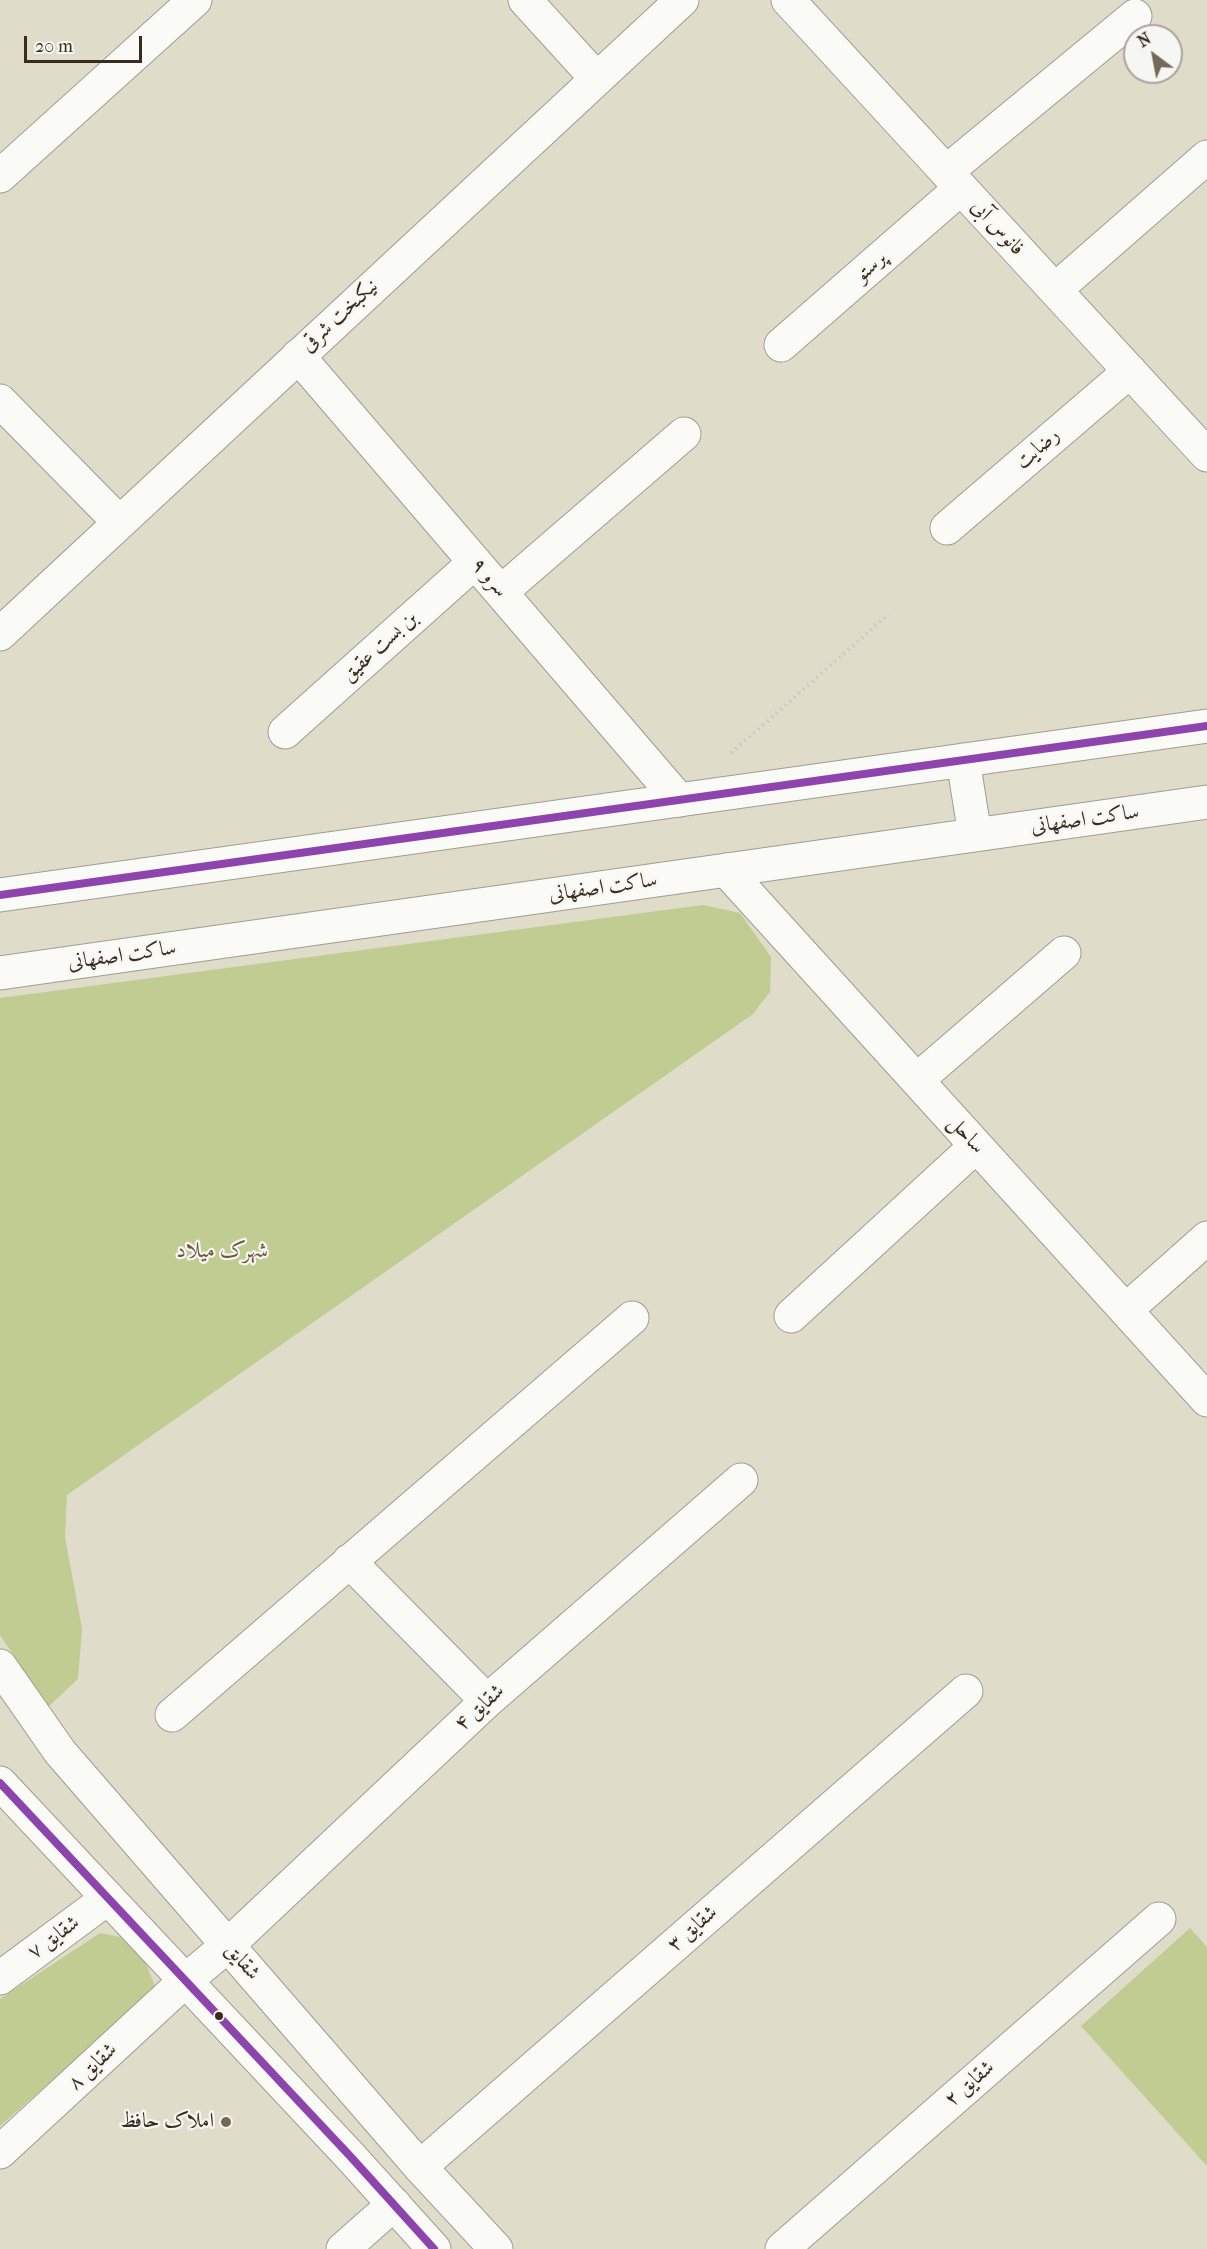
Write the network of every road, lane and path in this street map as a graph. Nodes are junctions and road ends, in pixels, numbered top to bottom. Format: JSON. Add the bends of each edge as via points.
{"nodes":[{"id":1,"x":195,"y":0,"type":"edge"},
{"id":2,"x":525,"y":0,"type":"edge"},
{"id":3,"x":682,"y":0,"type":"edge"},
{"id":4,"x":788,"y":0,"type":"edge"},
{"id":5,"x":1135,"y":16,"type":"dead end"},
{"id":6,"x":596,"y":78,"type":"junction"},
{"id":7,"x":1207,"y":157,"type":"edge"},
{"id":8,"x":0,"y":176,"type":"edge"},
{"id":9,"x":954,"y":180,"type":"junction"},
{"id":10,"x":1055,"y":290,"type":"junction"},
{"id":11,"x":781,"y":345,"type":"dead end"},
{"id":12,"x":298,"y":356,"type":"junction"},
{"id":13,"x":1130,"y":371,"type":"junction"},
{"id":14,"x":0,"y":401,"type":"edge"},
{"id":15,"x":684,"y":434,"type":"dead end"},
{"id":16,"x":1207,"y":455,"type":"edge"},
{"id":17,"x":119,"y":522,"type":"junction"},
{"id":18,"x":947,"y":528,"type":"dead end"},
{"id":19,"x":475,"y":562,"type":"junction"},
{"id":20,"x":501,"y":592,"type":"junction"},
{"id":21,"x":889,"y":614,"type":"dead end"},
{"id":22,"x":0,"y":634,"type":"edge"},
{"id":23,"x":1207,"y":726,"type":"edge"},
{"id":24,"x":285,"y":732,"type":"dead end"},
{"id":25,"x":963,"y":760,"type":"junction"},
{"id":26,"x":723,"y":761,"type":"dead end"},
{"id":27,"x":679,"y":800,"type":"junction"},
{"id":28,"x":1207,"y":802,"type":"edge"},
{"id":29,"x":975,"y":835,"type":"junction"},
{"id":30,"x":726,"y":870,"type":"junction"},
{"id":31,"x":0,"y":895,"type":"edge"},
{"id":32,"x":1064,"y":953,"type":"dead end"},
{"id":33,"x":0,"y":973,"type":"edge"},
{"id":34,"x":917,"y":1080,"type":"junction"},
{"id":35,"x":976,"y":1146,"type":"junction"},
{"id":36,"x":1207,"y":1238,"type":"edge"},
{"id":37,"x":1126,"y":1311,"type":"junction"},
{"id":38,"x":791,"y":1316,"type":"dead end"},
{"id":39,"x":632,"y":1318,"type":"dead end"},
{"id":40,"x":1207,"y":1400,"type":"edge"},
{"id":41,"x":741,"y":1480,"type":"dead end"},
{"id":42,"x":349,"y":1561,"type":"junction"},
{"id":43,"x":0,"y":1666,"type":"edge"},
{"id":44,"x":966,"y":1691,"type":"dead end"},
{"id":45,"x":487,"y":1701,"type":"junction"},
{"id":46,"x":172,"y":1715,"type":"dead end"},
{"id":47,"x":0,"y":1783,"type":"edge"},
{"id":48,"x":108,"y":1898,"type":"junction"},
{"id":49,"x":1160,"y":1920,"type":"dead end"},
{"id":50,"x":228,"y":1945,"type":"junction"},
{"id":51,"x":0,"y":1978,"type":"edge"},
{"id":52,"x":185,"y":1981,"type":"junction"},
{"id":53,"x":0,"y":2152,"type":"edge"},
{"id":54,"x":420,"y":2168,"type":"junction"},
{"id":55,"x":394,"y":2204,"type":"junction"},
{"id":56,"x":344,"y":2249,"type":"edge"},
{"id":57,"x":434,"y":2249,"type":"edge"},
{"id":58,"x":496,"y":2249,"type":"edge"},
{"id":59,"x":782,"y":2249,"type":"edge"}],
"edges":[{"from":1,"to":8,"type":"street"},
{"from":2,"to":6,"type":"street"},
{"from":3,"to":6,"type":"street","name":"نیکبخت شرقی"},
{"from":4,"to":9,"type":"street","name":"فانوس آبی"},
{"from":5,"to":9,"type":"street","name":"پرستو"},
{"from":6,"to":12,"type":"street","name":"نیکبخت شرقی"},
{"from":7,"to":10,"type":"street"},
{"from":9,"to":10,"type":"street","name":"فانوس آبی"},
{"from":9,"to":11,"type":"street","name":"پرستو"},
{"from":10,"to":13,"type":"street","name":"فانوس آبی"},
{"from":12,"to":17,"type":"street","name":"نیکبخت شرقی"},
{"from":12,"to":19,"type":"street","name":"سرو ۹"},
{"from":13,"to":16,"type":"street","name":"فانوس آبی"},
{"from":13,"to":18,"type":"street","name":"رضایت"},
{"from":14,"to":17,"type":"street"},
{"from":15,"to":20,"type":"street"},
{"from":17,"to":22,"type":"street","name":"نیکبخت شرقی"},
{"from":19,"to":20,"type":"street","name":"سرو ۹"},
{"from":19,"to":24,"type":"street","name":"بن بست عقیق"},
{"from":20,"to":27,"type":"street","name":"سرو ۹"},
{"from":21,"to":26,"type":"path"},
{"from":23,"to":25,"type":"street"},
{"from":25,"to":27,"type":"street"},
{"from":25,"to":29,"type":"street"},
{"from":27,"to":31,"type":"street"},
{"from":28,"to":29,"type":"street","name":"ساکت اصفهانی"},
{"from":29,"to":30,"type":"street","name":"ساکت اصفهانی"},
{"from":30,"to":33,"type":"street","name":"ساکت اصفهانی"},
{"from":30,"to":34,"type":"street","name":"ساحل"},
{"from":32,"to":34,"type":"street"},
{"from":34,"to":35,"type":"street","name":"ساحل"},
{"from":35,"to":37,"type":"street","name":"ساحل"},
{"from":35,"to":38,"type":"street"},
{"from":36,"to":37,"type":"street"},
{"from":37,"to":40,"type":"street","name":"ساحل"},
{"from":39,"to":42,"type":"street"},
{"from":41,"to":45,"type":"street","name":"شقایق ۴"},
{"from":42,"to":45,"type":"street"},
{"from":42,"to":46,"type":"street"},
{"from":43,"to":50,"type":"street","name":"شقایق","via":[[60,1752]]},
{"from":44,"to":54,"type":"street","name":"شقایق ۳"},
{"from":45,"to":50,"type":"street","name":"شقایق ۴"},
{"from":47,"to":48,"type":"street"},
{"from":48,"to":51,"type":"street","name":"شقایق ۷"},
{"from":48,"to":52,"type":"street"},
{"from":49,"to":59,"type":"street","name":"شقایق ۲"},
{"from":50,"to":52,"type":"street","name":"شقایق ۴"},
{"from":50,"to":54,"type":"street","name":"شقایق"},
{"from":52,"to":53,"type":"street","name":"شقایق ۸"},
{"from":52,"to":55,"type":"street"},
{"from":54,"to":58,"type":"street","name":"شقایق"},
{"from":55,"to":56,"type":"street"},
{"from":55,"to":57,"type":"street"}]}
